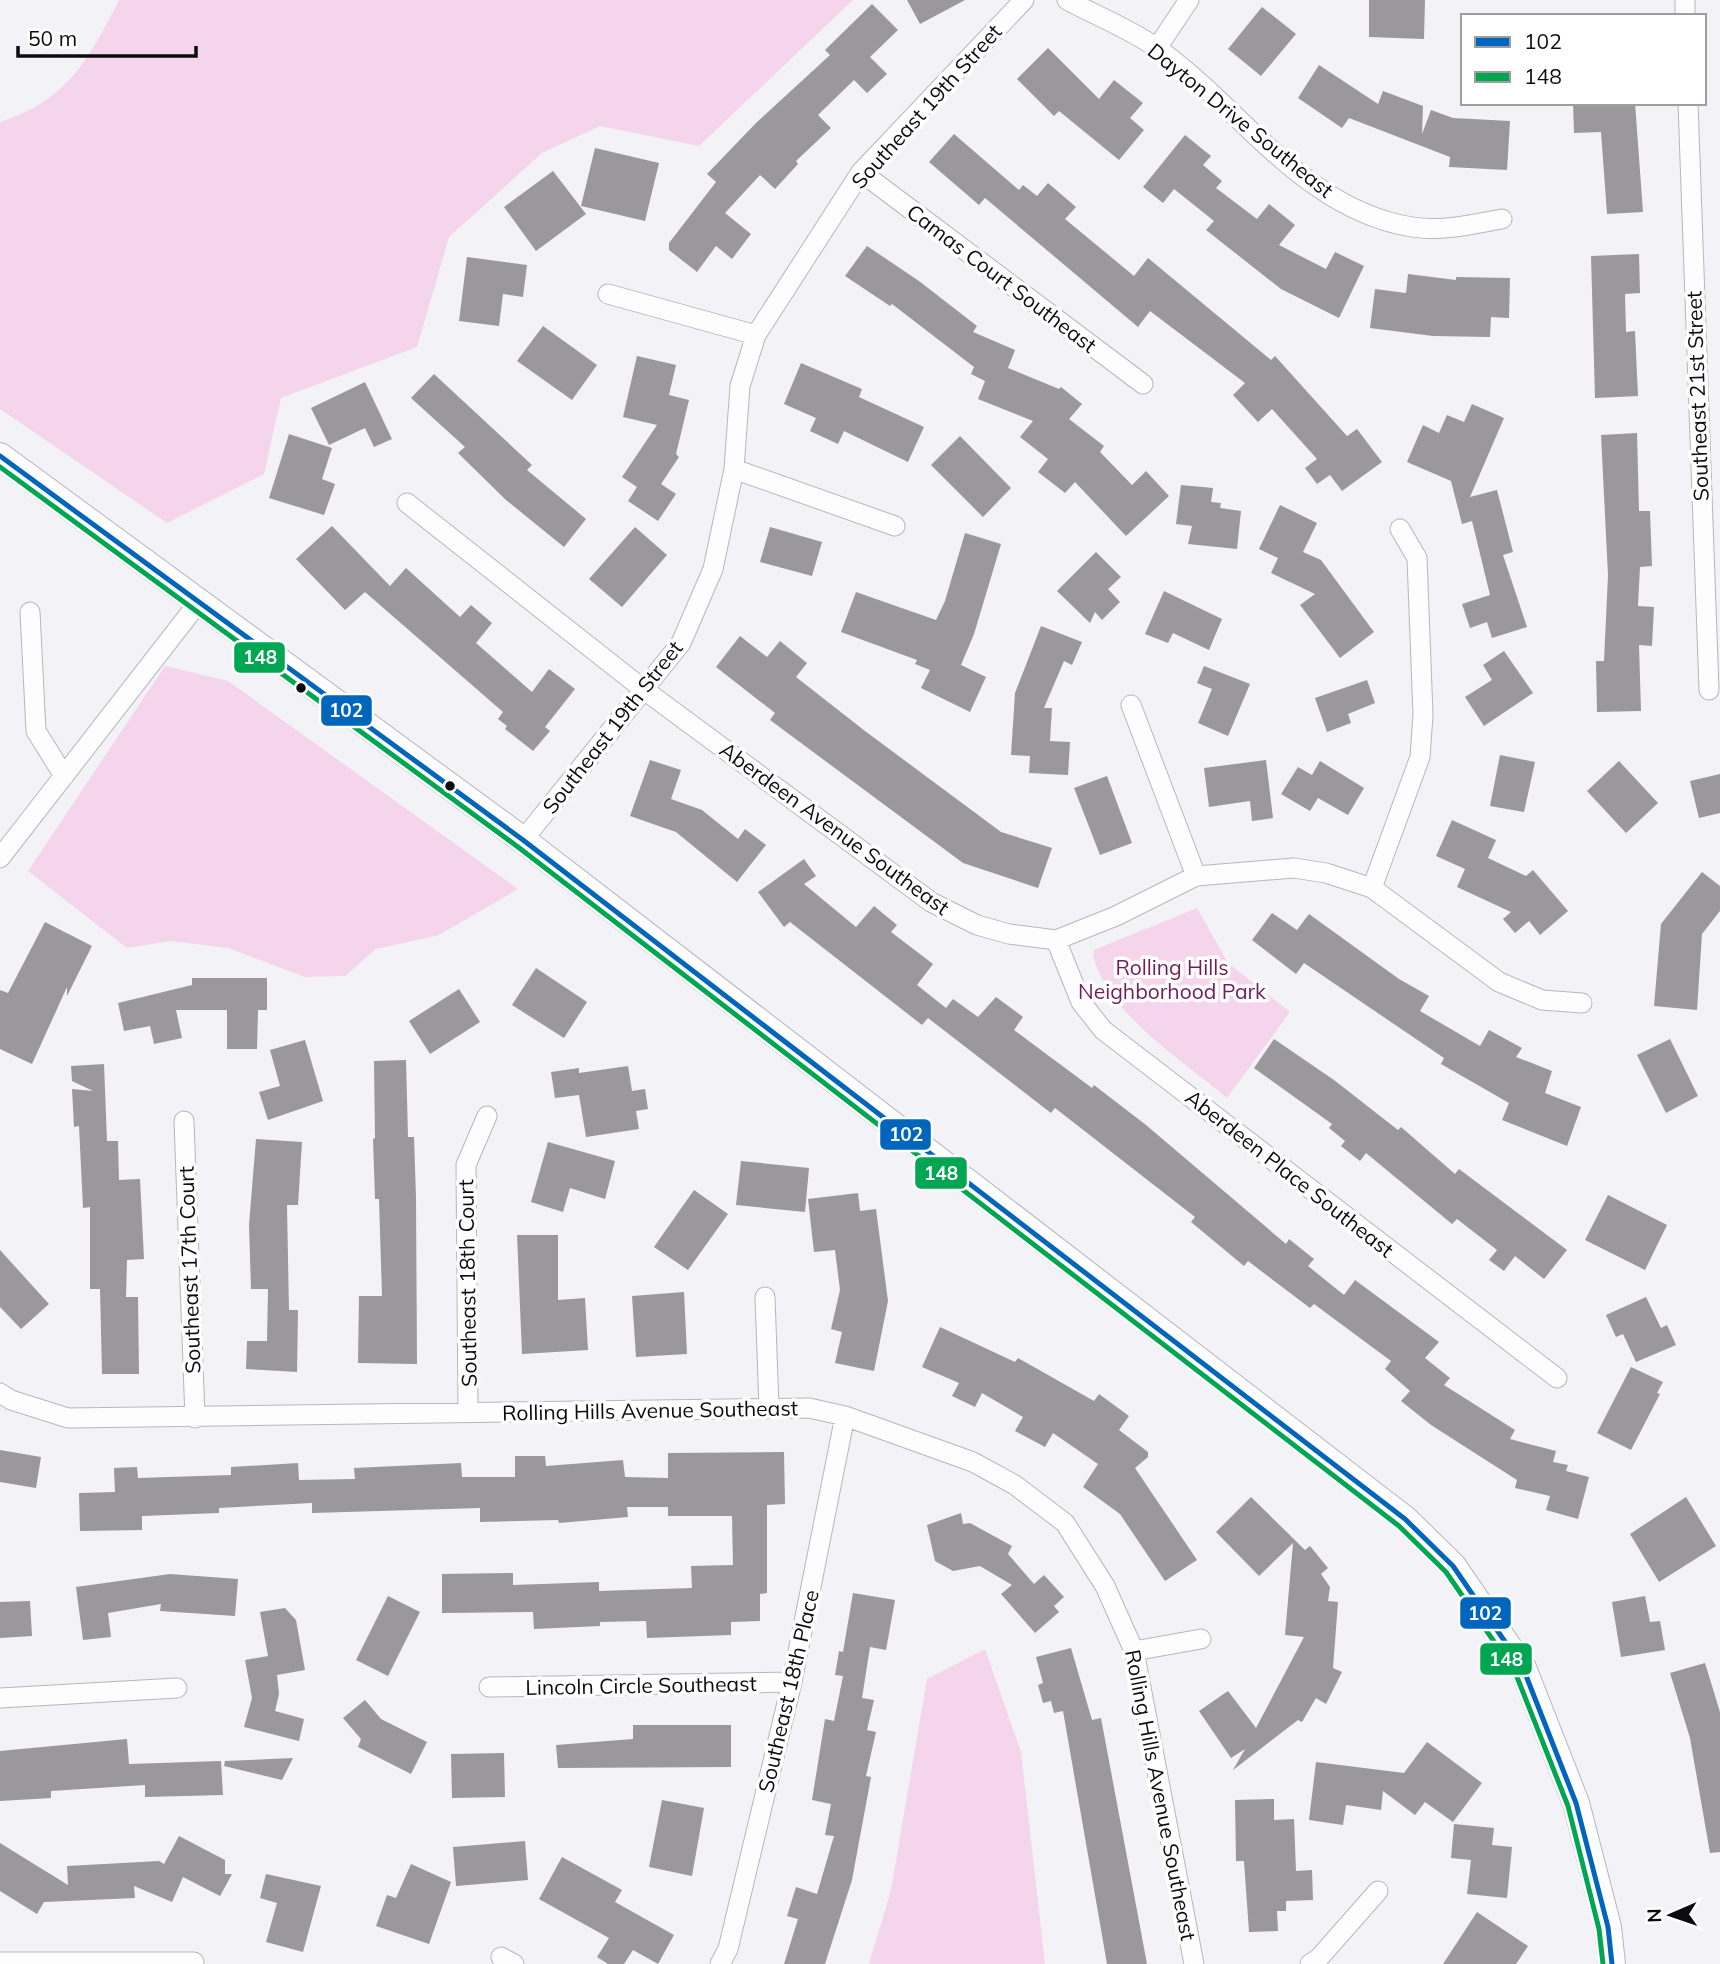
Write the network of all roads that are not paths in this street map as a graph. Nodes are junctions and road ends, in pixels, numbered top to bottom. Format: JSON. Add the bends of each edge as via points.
{"nodes":[{"id":1,"x":1024,"y":0,"type":"edge"},
{"id":2,"x":1068,"y":0,"type":"edge"},
{"id":3,"x":1189,"y":0,"type":"edge"},
{"id":4,"x":1157,"y":48,"type":"junction"},
{"id":5,"x":1688,"y":105,"type":"edge"},
{"id":6,"x":861,"y":172,"type":"junction"},
{"id":7,"x":1502,"y":219,"type":"dead end"},
{"id":8,"x":608,"y":294,"type":"dead end"},
{"id":9,"x":756,"y":335,"type":"junction"},
{"id":10,"x":1143,"y":384,"type":"dead end"},
{"id":11,"x":0,"y":456,"type":"edge"},
{"id":12,"x":734,"y":469,"type":"junction"},
{"id":13,"x":407,"y":503,"type":"dead end"},
{"id":14,"x":895,"y":526,"type":"dead end"},
{"id":15,"x":1400,"y":529,"type":"dead end"},
{"id":16,"x":1712,"y":596,"type":"edge"},
{"id":17,"x":198,"y":603,"type":"junction"},
{"id":18,"x":30,"y":612,"type":"dead end"},
{"id":19,"x":643,"y":689,"type":"junction"},
{"id":20,"x":1709,"y":690,"type":"dead end"},
{"id":21,"x":1131,"y":705,"type":"dead end"},
{"id":22,"x":64,"y":776,"type":"junction"},
{"id":23,"x":523,"y":840,"type":"junction"},
{"id":24,"x":0,"y":858,"type":"edge"},
{"id":25,"x":1196,"y":876,"type":"junction"},
{"id":26,"x":1372,"y":888,"type":"junction"},
{"id":27,"x":1056,"y":940,"type":"junction"},
{"id":28,"x":1582,"y":1003,"type":"dead end"},
{"id":29,"x":486,"y":1116,"type":"dead end"},
{"id":30,"x":184,"y":1121,"type":"dead end"},
{"id":31,"x":765,"y":1297,"type":"dead end"},
{"id":32,"x":1557,"y":1378,"type":"dead end"},
{"id":33,"x":0,"y":1393,"type":"edge"},
{"id":34,"x":769,"y":1406,"type":"junction"},
{"id":35,"x":468,"y":1412,"type":"junction"},
{"id":36,"x":845,"y":1416,"type":"junction"},
{"id":37,"x":195,"y":1419,"type":"junction"},
{"id":38,"x":1200,"y":1639,"type":"dead end"},
{"id":39,"x":1134,"y":1651,"type":"junction"},
{"id":40,"x":792,"y":1682,"type":"junction"},
{"id":41,"x":489,"y":1687,"type":"dead end"},
{"id":42,"x":177,"y":1688,"type":"dead end"},
{"id":43,"x":0,"y":1698,"type":"edge"},
{"id":44,"x":1378,"y":1891,"type":"dead end"},
{"id":45,"x":0,"y":1962,"type":"edge"},
{"id":46,"x":194,"y":1962,"type":"dead end"},
{"id":47,"x":720,"y":1964,"type":"edge"},
{"id":48,"x":1194,"y":1964,"type":"edge"},
{"id":49,"x":1310,"y":1964,"type":"edge"},
{"id":50,"x":1612,"y":1964,"type":"edge"}],
"edges":[{"from":1,"to":6,"type":"street","name":"Southeast 19th Street"},
{"from":2,"to":4,"type":"street","name":"Dayton Drive Southeast"},
{"from":3,"to":4,"type":"street"},
{"from":4,"to":7,"type":"street","name":"Dayton Drive Southeast","via":[[1310,182],[1363,214],[1413,228],[1454,228]]},
{"from":5,"to":16,"type":"street","name":"Southeast 21st Street"},
{"from":6,"to":9,"type":"street","name":"Southeast 19th Street"},
{"from":6,"to":10,"type":"street","name":"Camas Court Southeast"},
{"from":8,"to":9,"type":"street"},
{"from":9,"to":12,"type":"street","name":"Southeast 19th Street","via":[[740,386]]},
{"from":11,"to":17,"type":"street"},
{"from":12,"to":14,"type":"street"},
{"from":12,"to":19,"type":"street","name":"Southeast 19th Street","via":[[713,569],[681,643]]},
{"from":13,"to":19,"type":"street","name":"Aberdeen Avenue Southeast"},
{"from":15,"to":26,"type":"street","via":[[1418,558],[1420,757]]},
{"from":16,"to":20,"type":"street","name":"Southeast 21st Street"},
{"from":17,"to":22,"type":"street"},
{"from":17,"to":23,"type":"street"},
{"from":18,"to":22,"type":"street","via":[[36,731]]},
{"from":19,"to":23,"type":"street","name":"Southeast 19th Street"},
{"from":19,"to":27,"type":"street","name":"Aberdeen Avenue Southeast","via":[[930,902],[977,925]]},
{"from":21,"to":25,"type":"street"},
{"from":22,"to":24,"type":"street"},
{"from":23,"to":50,"type":"street","via":[[1405,1519],[1453,1566],[1523,1668],[1576,1803],[1608,1927]]},
{"from":25,"to":26,"type":"street","name":"Aberdeen Avenue Southeast","via":[[1294,868]]},
{"from":25,"to":27,"type":"street","name":"Aberdeen Avenue Southeast"},
{"from":26,"to":28,"type":"street","name":"Aberdeen Avenue Southeast","via":[[1499,982],[1542,1000]]},
{"from":27,"to":32,"type":"street","name":"Aberdeen Place Southeast","via":[[1082,1002],[1103,1030]]},
{"from":29,"to":35,"type":"street","name":"Southeast 18th Court","via":[[466,1165]]},
{"from":30,"to":37,"type":"street","name":"Southeast 17th Court"},
{"from":31,"to":34,"type":"street"},
{"from":33,"to":37,"type":"street","name":"Rolling Hills Avenue Southeast","via":[[68,1418]]},
{"from":34,"to":35,"type":"street","name":"Rolling Hills Avenue Southeast"},
{"from":34,"to":36,"type":"street","name":"Rolling Hills Avenue Southeast"},
{"from":35,"to":37,"type":"street","name":"Rolling Hills Avenue Southeast"},
{"from":36,"to":39,"type":"street","name":"Rolling Hills Avenue Southeast","via":[[973,1462],[1016,1485],[1065,1523],[1105,1586]]},
{"from":36,"to":40,"type":"street","name":"Southeast 18th Place"},
{"from":38,"to":39,"type":"street"},
{"from":39,"to":48,"type":"street","name":"Rolling Hills Avenue Southeast"},
{"from":40,"to":41,"type":"street","name":"Lincoln Circle Southeast"},
{"from":40,"to":47,"type":"street","name":"Southeast 18th Place","via":[[728,1949]]},
{"from":42,"to":43,"type":"street"},
{"from":44,"to":49,"type":"street"},
{"from":45,"to":46,"type":"street"}]}
